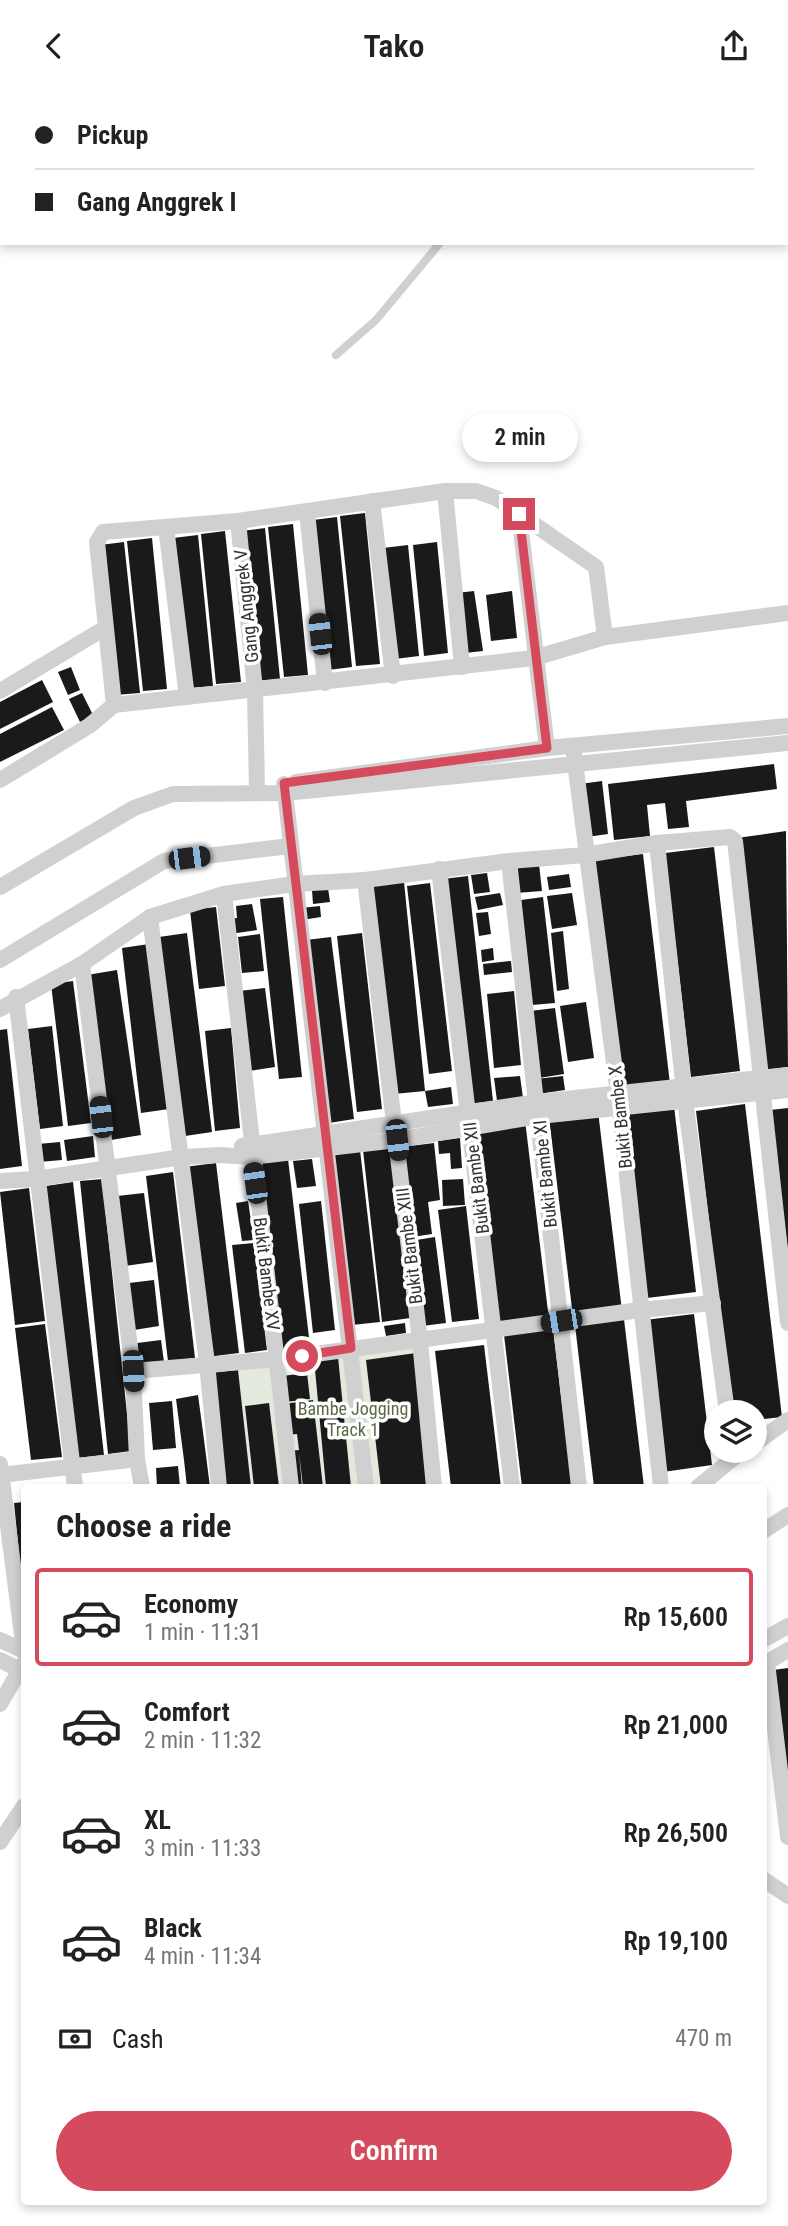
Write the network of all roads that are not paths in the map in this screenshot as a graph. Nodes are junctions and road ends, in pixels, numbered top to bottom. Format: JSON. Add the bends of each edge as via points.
{"nodes":[{"id":1,"x":438,"y":245,"type":"edge"},
{"id":2,"x":336,"y":355,"type":"dead end"},
{"id":3,"x":445,"y":491,"type":"junction"},
{"id":4,"x":372,"y":501,"type":"junction"},
{"id":5,"x":307,"y":512,"type":"junction"},
{"id":6,"x":519,"y":514,"type":"junction"},
{"id":7,"x":238,"y":521,"type":"junction"},
{"id":8,"x":166,"y":527,"type":"junction"},
{"id":9,"x":788,"y":613,"type":"edge"},
{"id":10,"x":105,"y":628,"type":"junction"},
{"id":11,"x":605,"y":637,"type":"junction"},
{"id":12,"x":534,"y":658,"type":"junction"},
{"id":13,"x":462,"y":667,"type":"junction"},
{"id":14,"x":393,"y":676,"type":"junction"},
{"id":15,"x":325,"y":683,"type":"junction"},
{"id":16,"x":255,"y":690,"type":"junction"},
{"id":17,"x":0,"y":691,"type":"edge"},
{"id":18,"x":187,"y":697,"type":"junction"},
{"id":19,"x":114,"y":705,"type":"junction"},
{"id":20,"x":788,"y":726,"type":"edge"},
{"id":21,"x":788,"y":743,"type":"edge"},
{"id":22,"x":573,"y":747,"type":"junction"},
{"id":23,"x":547,"y":748,"type":"junction"},
{"id":24,"x":575,"y":764,"type":"junction"},
{"id":25,"x":0,"y":780,"type":"edge"},
{"id":26,"x":284,"y":788,"type":"junction"},
{"id":27,"x":262,"y":791,"type":"junction"},
{"id":28,"x":657,"y":843,"type":"junction"},
{"id":29,"x":290,"y":846,"type":"junction"},
{"id":30,"x":586,"y":855,"type":"junction"},
{"id":31,"x":509,"y":861,"type":"junction"},
{"id":32,"x":439,"y":869,"type":"junction"},
{"id":33,"x":365,"y":880,"type":"junction"},
{"id":34,"x":294,"y":884,"type":"junction"},
{"id":35,"x":0,"y":887,"type":"edge"},
{"id":36,"x":224,"y":894,"type":"junction"},
{"id":37,"x":150,"y":917,"type":"junction"},
{"id":38,"x":0,"y":960,"type":"edge"},
{"id":39,"x":82,"y":964,"type":"junction"},
{"id":40,"x":16,"y":997,"type":"junction"},
{"id":41,"x":0,"y":1009,"type":"edge"},
{"id":42,"x":788,"y":1075,"type":"edge"},
{"id":43,"x":762,"y":1085,"type":"junction"},
{"id":44,"x":788,"y":1090,"type":"edge"},
{"id":45,"x":685,"y":1093,"type":"junction"},
{"id":46,"x":619,"y":1101,"type":"junction"},
{"id":47,"x":539,"y":1109,"type":"junction"},
{"id":48,"x":469,"y":1119,"type":"junction"},
{"id":49,"x":396,"y":1133,"type":"junction"},
{"id":50,"x":327,"y":1140,"type":"junction"},
{"id":51,"x":251,"y":1150,"type":"junction"},
{"id":52,"x":182,"y":1157,"type":"junction"},
{"id":53,"x":107,"y":1168,"type":"junction"},
{"id":54,"x":36,"y":1179,"type":"junction"},
{"id":55,"x":0,"y":1181,"type":"edge"},
{"id":56,"x":713,"y":1304,"type":"junction"},
{"id":57,"x":640,"y":1310,"type":"junction"},
{"id":58,"x":561,"y":1321,"type":"junction"},
{"id":59,"x":788,"y":1323,"type":"edge"},
{"id":60,"x":495,"y":1332,"type":"junction"},
{"id":61,"x":420,"y":1341,"type":"junction"},
{"id":62,"x":351,"y":1348,"type":"junction"},
{"id":63,"x":278,"y":1359,"type":"junction"},
{"id":64,"x":207,"y":1363,"type":"junction"},
{"id":65,"x":133,"y":1371,"type":"junction"},
{"id":66,"x":725,"y":1400,"type":"edge"},
{"id":67,"x":788,"y":1420,"type":"edge"},
{"id":68,"x":767,"y":1435,"type":"edge"},
{"id":69,"x":138,"y":1459,"type":"junction"},
{"id":70,"x":725,"y":1463,"type":"edge"},
{"id":71,"x":1,"y":1469,"type":"edge"},
{"id":72,"x":73,"y":1469,"type":"junction"},
{"id":73,"x":75,"y":1484,"type":"edge"},
{"id":74,"x":142,"y":1484,"type":"edge"},
{"id":75,"x":219,"y":1484,"type":"edge"},
{"id":76,"x":291,"y":1484,"type":"edge"},
{"id":77,"x":366,"y":1484,"type":"edge"},
{"id":78,"x":434,"y":1484,"type":"edge"},
{"id":79,"x":512,"y":1484,"type":"edge"},
{"id":80,"x":579,"y":1484,"type":"edge"},
{"id":81,"x":661,"y":1484,"type":"edge"},
{"id":82,"x":701,"y":1484,"type":"edge"},
{"id":83,"x":788,"y":1515,"type":"edge"},
{"id":84,"x":767,"y":1528,"type":"edge"},
{"id":85,"x":788,"y":1626,"type":"edge"},
{"id":86,"x":21,"y":1627,"type":"edge"},
{"id":87,"x":767,"y":1638,"type":"edge"},
{"id":88,"x":0,"y":1640,"type":"edge"},
{"id":89,"x":21,"y":1650,"type":"edge"},
{"id":90,"x":788,"y":1650,"type":"edge"},
{"id":91,"x":0,"y":1660,"type":"edge"},
{"id":92,"x":767,"y":1663,"type":"edge"},
{"id":93,"x":21,"y":1667,"type":"edge"},
{"id":94,"x":21,"y":1671,"type":"edge"},
{"id":95,"x":767,"y":1679,"type":"edge"},
{"id":96,"x":0,"y":1704,"type":"edge"},
{"id":97,"x":21,"y":1810,"type":"edge"},
{"id":98,"x":788,"y":1837,"type":"edge"},
{"id":99,"x":0,"y":1842,"type":"edge"},
{"id":100,"x":767,"y":1882,"type":"edge"},
{"id":101,"x":788,"y":1896,"type":"edge"}],
"edges":[{"from":1,"to":2,"type":"lane","via":[[376,320]]},
{"from":3,"to":4,"type":"street"},
{"from":3,"to":6,"type":"street","via":[[486,493]]},
{"from":3,"to":13,"type":"street"},
{"from":4,"to":5,"type":"street"},
{"from":4,"to":14,"type":"street"},
{"from":5,"to":7,"type":"street"},
{"from":5,"to":15,"type":"street"},
{"from":6,"to":11,"type":"street","via":[[596,568]]},
{"from":6,"to":12,"type":"street"},
{"from":7,"to":8,"type":"street"},
{"from":7,"to":16,"type":"street","name":"Gang Anggrek V"},
{"from":8,"to":10,"type":"street","via":[[100,534]]},
{"from":8,"to":18,"type":"street"},
{"from":9,"to":11,"type":"street"},
{"from":10,"to":17,"type":"street"},
{"from":10,"to":19,"type":"street"},
{"from":11,"to":12,"type":"street"},
{"from":12,"to":13,"type":"street"},
{"from":12,"to":23,"type":"street"},
{"from":13,"to":14,"type":"street"},
{"from":14,"to":15,"type":"street"},
{"from":15,"to":16,"type":"street"},
{"from":16,"to":18,"type":"street"},
{"from":16,"to":27,"type":"street","name":"Gang Anggrek V"},
{"from":18,"to":19,"type":"street"},
{"from":19,"to":25,"type":"street","via":[[89,726]]},
{"from":20,"to":22,"type":"street"},
{"from":21,"to":24,"type":"street"},
{"from":22,"to":23,"type":"street"},
{"from":22,"to":24,"type":"street","name":"Bukit Bambe X"},
{"from":23,"to":26,"type":"street"},
{"from":24,"to":26,"type":"street"},
{"from":24,"to":30,"type":"street","name":"Bukit Bambe X"},
{"from":26,"to":27,"type":"street"},
{"from":26,"to":29,"type":"street"},
{"from":27,"to":35,"type":"street","via":[[173,794],[147,803]]},
{"from":28,"to":30,"type":"street"},
{"from":28,"to":43,"type":"street","via":[[728,837],[735,841]]},
{"from":28,"to":45,"type":"street"},
{"from":29,"to":34,"type":"street"},
{"from":29,"to":38,"type":"street","via":[[164,861]]},
{"from":30,"to":31,"type":"street"},
{"from":30,"to":46,"type":"street","name":"Bukit Bambe X"},
{"from":31,"to":32,"type":"street"},
{"from":31,"to":47,"type":"street","name":"Bukit Bambe XI"},
{"from":32,"to":33,"type":"street"},
{"from":32,"to":48,"type":"street","name":"Bukit Bambe XII"},
{"from":33,"to":34,"type":"street"},
{"from":33,"to":49,"type":"street","name":"Bukit Bambe XIII"},
{"from":34,"to":36,"type":"street"},
{"from":34,"to":50,"type":"street"},
{"from":36,"to":37,"type":"street"},
{"from":36,"to":51,"type":"street","name":"Bukit Bambe XV"},
{"from":37,"to":39,"type":"street"},
{"from":37,"to":52,"type":"street"},
{"from":39,"to":40,"type":"street"},
{"from":39,"to":53,"type":"street"},
{"from":40,"to":41,"type":"street"},
{"from":40,"to":54,"type":"street"},
{"from":42,"to":43,"type":"street"},
{"from":43,"to":44,"type":"street"},
{"from":43,"to":45,"type":"street"},
{"from":43,"to":59,"type":"street"},
{"from":45,"to":46,"type":"street"},
{"from":45,"to":56,"type":"street"},
{"from":46,"to":47,"type":"street"},
{"from":46,"to":57,"type":"street","name":"Bukit Bambe X"},
{"from":47,"to":48,"type":"street"},
{"from":47,"to":58,"type":"street","name":"Bukit Bambe XI"},
{"from":48,"to":49,"type":"street"},
{"from":48,"to":60,"type":"street","name":"Bukit Bambe XII"},
{"from":49,"to":50,"type":"street"},
{"from":49,"to":61,"type":"street","name":"Bukit Bambe XIII"},
{"from":50,"to":51,"type":"street"},
{"from":50,"to":62,"type":"street"},
{"from":51,"to":52,"type":"street"},
{"from":51,"to":63,"type":"street","name":"Bukit Bambe XV"},
{"from":52,"to":53,"type":"street"},
{"from":52,"to":64,"type":"street"},
{"from":53,"to":54,"type":"street"},
{"from":53,"to":65,"type":"street"},
{"from":54,"to":55,"type":"street"},
{"from":54,"to":72,"type":"street"},
{"from":56,"to":57,"type":"street"},
{"from":56,"to":66,"type":"street"},
{"from":57,"to":58,"type":"street"},
{"from":57,"to":81,"type":"street","name":"Bukit Bambe X"},
{"from":58,"to":60,"type":"street"},
{"from":58,"to":80,"type":"street","name":"Bukit Bambe XI"},
{"from":60,"to":61,"type":"street"},
{"from":60,"to":79,"type":"street","name":"Bukit Bambe XII"},
{"from":61,"to":62,"type":"street"},
{"from":61,"to":78,"type":"street","name":"Bukit Bambe XIII"},
{"from":62,"to":63,"type":"street"},
{"from":62,"to":77,"type":"street"},
{"from":63,"to":64,"type":"street"},
{"from":63,"to":76,"type":"street","name":"Bukit Bambe XV"},
{"from":64,"to":65,"type":"street"},
{"from":64,"to":75,"type":"street"},
{"from":65,"to":69,"type":"street"},
{"from":67,"to":68,"type":"street"},
{"from":69,"to":72,"type":"street"},
{"from":69,"to":74,"type":"street"},
{"from":70,"to":82,"type":"street"},
{"from":71,"to":72,"type":"street"},
{"from":71,"to":86,"type":"street"},
{"from":72,"to":73,"type":"street"},
{"from":83,"to":84,"type":"street"},
{"from":85,"to":87,"type":"street"},
{"from":88,"to":89,"type":"street"},
{"from":90,"to":92,"type":"street"},
{"from":91,"to":93,"type":"street"},
{"from":94,"to":96,"type":"street"},
{"from":95,"to":98,"type":"street"},
{"from":97,"to":99,"type":"street"},
{"from":100,"to":101,"type":"street"}]}
